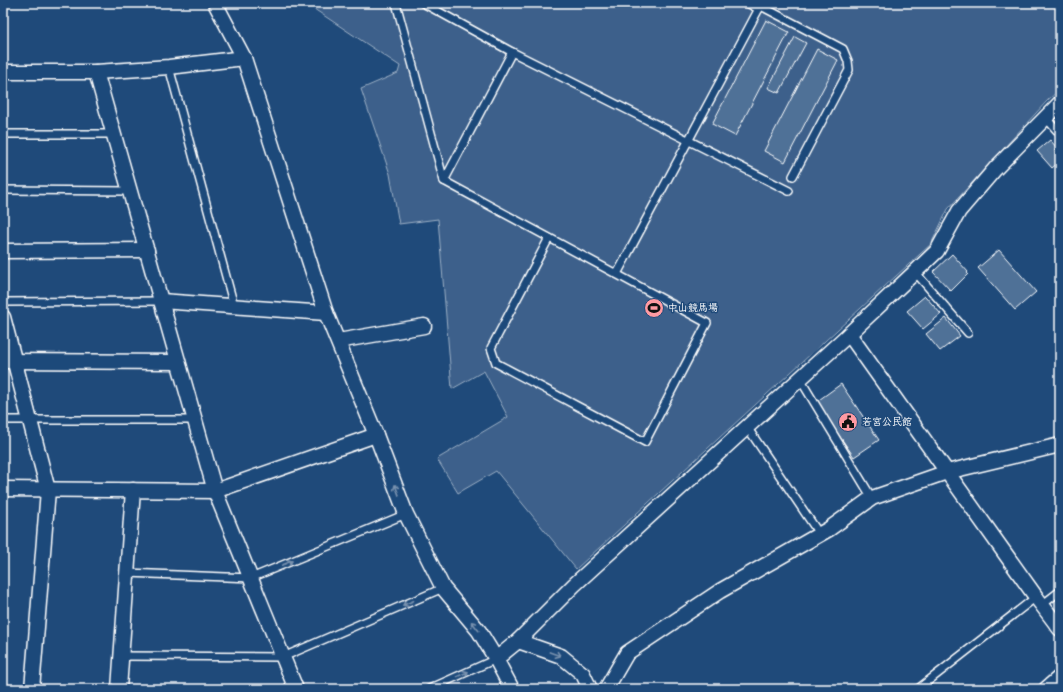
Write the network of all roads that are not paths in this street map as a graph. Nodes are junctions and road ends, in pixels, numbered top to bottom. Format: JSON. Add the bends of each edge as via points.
{"nodes":[{"id":1,"x":215,"y":3,"type":"edge"},
{"id":2,"x":396,"y":3,"type":"edge"},
{"id":3,"x":423,"y":3,"type":"edge"},
{"id":4,"x":747,"y":3,"type":"edge"},
{"id":5,"x":761,"y":6,"type":"edge"},
{"id":6,"x":512,"y":52,"type":"junction"},
{"id":7,"x":244,"y":58,"type":"junction"},
{"id":8,"x":169,"y":67,"type":"junction"},
{"id":9,"x":3,"y":72,"type":"edge"},
{"id":10,"x":96,"y":72,"type":"junction"},
{"id":11,"x":1060,"y":103,"type":"edge"},
{"id":12,"x":1046,"y":117,"type":"junction"},
{"id":13,"x":3,"y":134,"type":"edge"},
{"id":14,"x":114,"y":134,"type":"junction"},
{"id":15,"x":1060,"y":134,"type":"edge"},
{"id":16,"x":689,"y":142,"type":"junction"},
{"id":17,"x":794,"y":176,"type":"dead end"},
{"id":18,"x":444,"y":182,"type":"junction"},
{"id":19,"x":3,"y":190,"type":"edge"},
{"id":20,"x":130,"y":191,"type":"junction"},
{"id":21,"x":789,"y":191,"type":"dead end"},
{"id":22,"x":549,"y":238,"type":"junction"},
{"id":23,"x":3,"y":250,"type":"edge"},
{"id":24,"x":147,"y":250,"type":"junction"},
{"id":25,"x":915,"y":272,"type":"junction"},
{"id":26,"x":617,"y":274,"type":"junction"},
{"id":27,"x":161,"y":301,"type":"junction"},
{"id":28,"x":3,"y":302,"type":"edge"},
{"id":29,"x":234,"y":306,"type":"junction"},
{"id":30,"x":326,"y":313,"type":"junction"},
{"id":31,"x":3,"y":317,"type":"edge"},
{"id":32,"x":424,"y":326,"type":"dead end"},
{"id":33,"x":968,"y":333,"type":"dead end"},
{"id":34,"x":849,"y":334,"type":"junction"},
{"id":35,"x":338,"y":341,"type":"junction"},
{"id":36,"x":9,"y":361,"type":"edge"},
{"id":37,"x":178,"y":362,"type":"junction"},
{"id":38,"x":800,"y":379,"type":"junction"},
{"id":39,"x":3,"y":420,"type":"edge"},
{"id":40,"x":30,"y":420,"type":"junction"},
{"id":41,"x":195,"y":420,"type":"junction"},
{"id":42,"x":747,"y":427,"type":"junction"},
{"id":43,"x":376,"y":435,"type":"junction"},
{"id":44,"x":1060,"y":445,"type":"edge"},
{"id":45,"x":947,"y":472,"type":"junction"},
{"id":46,"x":3,"y":490,"type":"edge"},
{"id":47,"x":48,"y":490,"type":"junction"},
{"id":48,"x":133,"y":490,"type":"junction"},
{"id":49,"x":215,"y":490,"type":"junction"},
{"id":50,"x":872,"y":498,"type":"junction"},
{"id":51,"x":406,"y":514,"type":"junction"},
{"id":52,"x":820,"y":534,"type":"junction"},
{"id":53,"x":127,"y":574,"type":"junction"},
{"id":54,"x":251,"y":578,"type":"junction"},
{"id":55,"x":443,"y":588,"type":"junction"},
{"id":56,"x":1060,"y":591,"type":"edge"},
{"id":57,"x":1039,"y":601,"type":"junction"},
{"id":58,"x":1060,"y":629,"type":"edge"},
{"id":59,"x":518,"y":641,"type":"junction"},
{"id":60,"x":121,"y":656,"type":"junction"},
{"id":61,"x":283,"y":657,"type":"junction"},
{"id":62,"x":496,"y":659,"type":"junction"},
{"id":63,"x":1060,"y":677,"type":"edge"},
{"id":64,"x":32,"y":689,"type":"edge"},
{"id":65,"x":119,"y":689,"type":"edge"},
{"id":66,"x":296,"y":689,"type":"edge"},
{"id":67,"x":429,"y":689,"type":"edge"},
{"id":68,"x":512,"y":689,"type":"edge"},
{"id":69,"x":590,"y":689,"type":"edge"},
{"id":70,"x":606,"y":689,"type":"edge"},
{"id":71,"x":918,"y":689,"type":"edge"},
{"id":72,"x":1046,"y":689,"type":"edge"}],
"edges":[{"from":1,"to":7,"type":"street"},
{"from":2,"to":18,"type":"lane"},
{"from":3,"to":6,"type":"lane"},
{"from":4,"to":5,"type":"lane"},
{"from":5,"to":16,"type":"lane"},
{"from":5,"to":17,"type":"lane","via":[[843,49],[848,61],[849,70]]},
{"from":6,"to":16,"type":"lane"},
{"from":6,"to":18,"type":"lane"},
{"from":7,"to":8,"type":"street"},
{"from":7,"to":30,"type":"street"},
{"from":8,"to":10,"type":"street"},
{"from":8,"to":29,"type":"lane"},
{"from":9,"to":10,"type":"street"},
{"from":10,"to":14,"type":"street"},
{"from":11,"to":12,"type":"street"},
{"from":12,"to":15,"type":"lane"},
{"from":12,"to":25,"type":"street","via":[[959,211],[937,251]]},
{"from":13,"to":14,"type":"lane"},
{"from":14,"to":20,"type":"street"},
{"from":16,"to":21,"type":"lane"},
{"from":16,"to":26,"type":"lane"},
{"from":18,"to":22,"type":"lane"},
{"from":19,"to":20,"type":"lane"},
{"from":20,"to":24,"type":"street"},
{"from":22,"to":26,"type":"lane"},
{"from":22,"to":26,"type":"lane","via":[[491,348],[496,363],[646,442],[707,323]]},
{"from":23,"to":24,"type":"street"},
{"from":24,"to":27,"type":"street"},
{"from":25,"to":33,"type":"lane"},
{"from":25,"to":34,"type":"street"},
{"from":27,"to":28,"type":"lane"},
{"from":27,"to":29,"type":"street"},
{"from":27,"to":37,"type":"street"},
{"from":29,"to":30,"type":"street"},
{"from":30,"to":35,"type":"street"},
{"from":31,"to":36,"type":"street"},
{"from":32,"to":35,"type":"street"},
{"from":34,"to":38,"type":"street"},
{"from":34,"to":45,"type":"street"},
{"from":35,"to":43,"type":"street"},
{"from":36,"to":37,"type":"street"},
{"from":36,"to":40,"type":"street"},
{"from":37,"to":41,"type":"street"},
{"from":38,"to":42,"type":"street"},
{"from":38,"to":50,"type":"lane"},
{"from":39,"to":40,"type":"lane"},
{"from":40,"to":41,"type":"lane"},
{"from":40,"to":47,"type":"street"},
{"from":41,"to":49,"type":"street"},
{"from":42,"to":52,"type":"lane"},
{"from":42,"to":59,"type":"street","via":[[574,585]]},
{"from":43,"to":49,"type":"street"},
{"from":51,"to":43,"type":"street","one_way":true},
{"from":44,"to":45,"type":"street"},
{"from":45,"to":50,"type":"street"},
{"from":45,"to":57,"type":"street"},
{"from":46,"to":47,"type":"street"},
{"from":47,"to":48,"type":"street"},
{"from":47,"to":64,"type":"street"},
{"from":48,"to":49,"type":"street"},
{"from":48,"to":53,"type":"street"},
{"from":49,"to":54,"type":"street"},
{"from":50,"to":52,"type":"street"},
{"from":54,"to":51,"type":"lane","one_way":true},
{"from":51,"to":55,"type":"street"},
{"from":52,"to":70,"type":"street","via":[[720,591],[627,653]]},
{"from":53,"to":54,"type":"lane"},
{"from":53,"to":60,"type":"street"},
{"from":54,"to":61,"type":"street"},
{"from":55,"to":61,"type":"lane","one_way":true},
{"from":62,"to":55,"type":"street","one_way":true,"via":[[479,631]]},
{"from":56,"to":57,"type":"lane"},
{"from":57,"to":58,"type":"street"},
{"from":57,"to":71,"type":"lane"},
{"from":59,"to":62,"type":"street"},
{"from":59,"to":69,"type":"street","one_way":true,"via":[[561,656],[583,674]]},
{"from":60,"to":61,"type":"lane"},
{"from":60,"to":65,"type":"street"},
{"from":61,"to":66,"type":"street"},
{"from":67,"to":62,"type":"lane","one_way":true},
{"from":62,"to":68,"type":"street"},
{"from":63,"to":72,"type":"street"}]}
